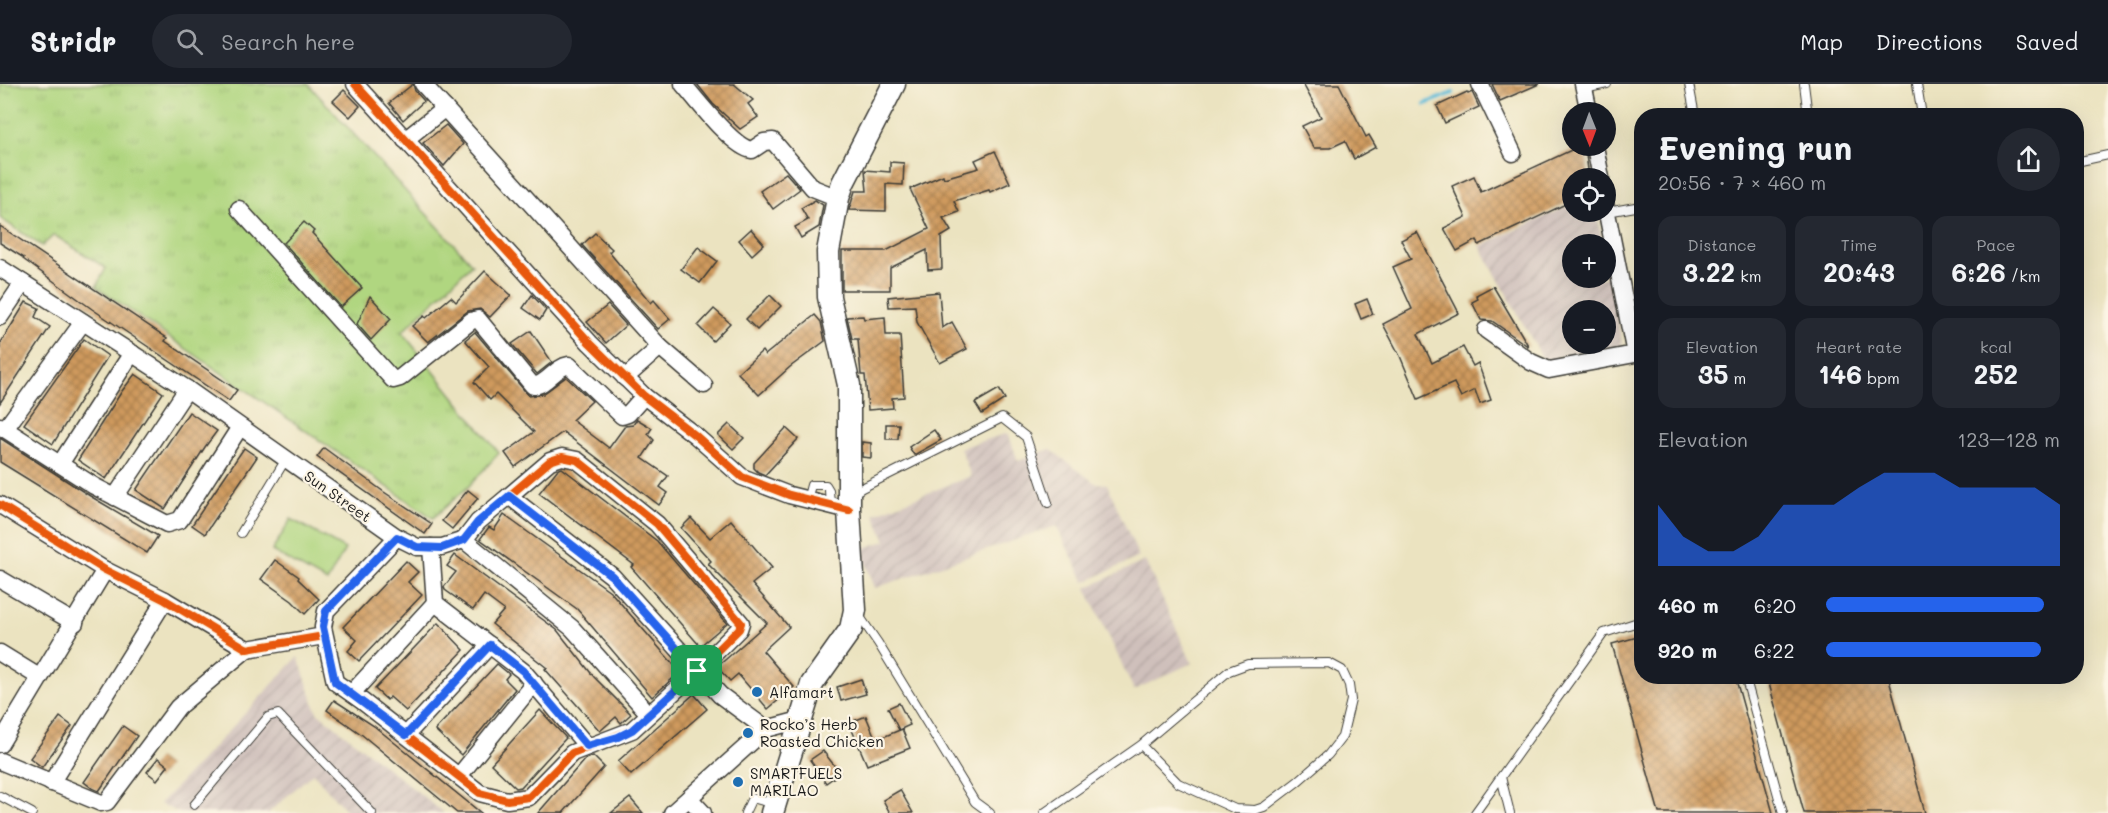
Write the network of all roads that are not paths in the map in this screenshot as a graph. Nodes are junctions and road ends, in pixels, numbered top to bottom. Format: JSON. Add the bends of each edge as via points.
{"nodes":[{"id":1,"x":355,"y":84,"type":"edge"},
{"id":2,"x":423,"y":84,"type":"edge"},
{"id":3,"x":683,"y":84,"type":"edge"},
{"id":4,"x":894,"y":84,"type":"edge"},
{"id":5,"x":1479,"y":84,"type":"edge"},
{"id":6,"x":1607,"y":84,"type":"edge"},
{"id":7,"x":1689,"y":84,"type":"edge"},
{"id":8,"x":1804,"y":84,"type":"edge"},
{"id":9,"x":1917,"y":84,"type":"edge"},
{"id":10,"x":1584,"y":86,"type":"edge"},
{"id":11,"x":1587,"y":102,"type":"edge"},
{"id":12,"x":445,"y":108,"type":"junction"},
{"id":13,"x":1694,"y":108,"type":"edge"},
{"id":14,"x":1807,"y":108,"type":"edge"},
{"id":15,"x":1921,"y":108,"type":"edge"},
{"id":16,"x":405,"y":140,"type":"junction"},
{"id":17,"x":1514,"y":153,"type":"dead end"},
{"id":18,"x":2108,"y":155,"type":"edge"},
{"id":19,"x":2084,"y":160,"type":"edge"},
{"id":20,"x":838,"y":198,"type":"junction"},
{"id":21,"x":1634,"y":206,"type":"edge"},
{"id":22,"x":1616,"y":207,"type":"edge"},
{"id":23,"x":239,"y":209,"type":"dead end"},
{"id":24,"x":1609,"y":222,"type":"edge"},
{"id":25,"x":0,"y":268,"type":"edge"},
{"id":26,"x":23,"y":283,"type":"junction"},
{"id":27,"x":0,"y":317,"type":"edge"},
{"id":28,"x":83,"y":322,"type":"junction"},
{"id":29,"x":1486,"y":330,"type":"dead end"},
{"id":30,"x":660,"y":347,"type":"junction"},
{"id":31,"x":1634,"y":349,"type":"edge"},
{"id":32,"x":132,"y":353,"type":"junction"},
{"id":33,"x":1634,"y":354,"type":"edge"},
{"id":34,"x":625,"y":378,"type":"junction"},
{"id":35,"x":704,"y":386,"type":"dead end"},
{"id":36,"x":187,"y":390,"type":"junction"},
{"id":37,"x":644,"y":396,"type":"junction"},
{"id":38,"x":240,"y":427,"type":"junction"},
{"id":39,"x":3,"y":428,"type":"edge"},
{"id":40,"x":286,"y":459,"type":"junction"},
{"id":41,"x":60,"y":464,"type":"junction"},
{"id":42,"x":509,"y":496,"type":"junction"},
{"id":43,"x":115,"y":497,"type":"junction"},
{"id":44,"x":1048,"y":503,"type":"dead end"},
{"id":45,"x":843,"y":504,"type":"junction"},
{"id":46,"x":0,"y":505,"type":"edge"},
{"id":47,"x":241,"y":533,"type":"dead end"},
{"id":48,"x":397,"y":537,"type":"junction"},
{"id":49,"x":464,"y":540,"type":"junction"},
{"id":50,"x":431,"y":547,"type":"junction"},
{"id":51,"x":105,"y":570,"type":"junction"},
{"id":52,"x":0,"y":579,"type":"edge"},
{"id":53,"x":165,"y":600,"type":"junction"},
{"id":54,"x":435,"y":603,"type":"junction"},
{"id":55,"x":855,"y":610,"type":"junction"},
{"id":56,"x":75,"y":623,"type":"junction"},
{"id":57,"x":1634,"y":623,"type":"edge"},
{"id":58,"x":324,"y":636,"type":"junction"},
{"id":59,"x":490,"y":645,"type":"junction"},
{"id":60,"x":246,"y":649,"type":"junction"},
{"id":61,"x":0,"y":653,"type":"edge"},
{"id":62,"x":697,"y":671,"type":"junction"},
{"id":63,"x":39,"y":677,"type":"junction"},
{"id":64,"x":534,"y":683,"type":"junction"},
{"id":65,"x":1747,"y":684,"type":"edge"},
{"id":66,"x":352,"y":693,"type":"junction"},
{"id":67,"x":649,"y":714,"type":"junction"},
{"id":68,"x":800,"y":720,"type":"junction"},
{"id":69,"x":766,"y":729,"type":"junction"},
{"id":70,"x":406,"y":735,"type":"junction"},
{"id":71,"x":2,"y":736,"type":"edge"},
{"id":72,"x":1142,"y":745,"type":"junction"},
{"id":73,"x":587,"y":746,"type":"junction"},
{"id":74,"x":0,"y":761,"type":"edge"},
{"id":75,"x":459,"y":776,"type":"junction"},
{"id":76,"x":1501,"y":777,"type":"junction"},
{"id":77,"x":51,"y":783,"type":"junction"},
{"id":78,"x":0,"y":796,"type":"edge"},
{"id":79,"x":689,"y":798,"type":"junction"},
{"id":80,"x":194,"y":805,"type":"dead end"},
{"id":81,"x":773,"y":809,"type":"edge"},
{"id":82,"x":32,"y":813,"type":"edge"},
{"id":83,"x":372,"y":813,"type":"edge"},
{"id":84,"x":672,"y":813,"type":"edge"},
{"id":85,"x":703,"y":813,"type":"edge"},
{"id":86,"x":745,"y":813,"type":"edge"},
{"id":87,"x":990,"y":813,"type":"edge"},
{"id":88,"x":1044,"y":813,"type":"edge"},
{"id":89,"x":1475,"y":813,"type":"edge"},
{"id":90,"x":1510,"y":813,"type":"edge"},
{"id":91,"x":1783,"y":813,"type":"edge"}],
"edges":[{"from":1,"to":16,"type":"street"},
{"from":2,"to":12,"type":"street"},
{"from":3,"to":20,"type":"street","via":[[744,148],[752,150],[773,141],[813,188]]},
{"from":4,"to":20,"type":"main road"},
{"from":5,"to":17,"type":"street"},
{"from":6,"to":10,"type":"lane"},
{"from":7,"to":13,"type":"lane"},
{"from":8,"to":14,"type":"lane"},
{"from":9,"to":15,"type":"lane"},
{"from":10,"to":11,"type":"street"},
{"from":12,"to":16,"type":"street"},
{"from":12,"to":30,"type":"street"},
{"from":16,"to":34,"type":"street"},
{"from":18,"to":19,"type":"lane"},
{"from":20,"to":45,"type":"main road","via":[[828,252],[829,297],[849,385]]},
{"from":21,"to":22,"type":"lane"},
{"from":23,"to":37,"type":"street","via":[[393,380],[478,319],[533,386],[569,365],[622,416]]},
{"from":24,"to":31,"type":"street"},
{"from":25,"to":26,"type":"street","name":"Sun Street"},
{"from":26,"to":27,"type":"street"},
{"from":26,"to":28,"type":"street","name":"Sun Street"},
{"from":28,"to":32,"type":"street","name":"Sun Street"},
{"from":28,"to":39,"type":"street"},
{"from":29,"to":33,"type":"street","via":[[1549,370]]},
{"from":30,"to":34,"type":"street"},
{"from":30,"to":35,"type":"street"},
{"from":32,"to":36,"type":"street","name":"Sun Street"},
{"from":32,"to":41,"type":"street"},
{"from":34,"to":37,"type":"street"},
{"from":36,"to":38,"type":"street","name":"Sun Street"},
{"from":36,"to":43,"type":"street"},
{"from":37,"to":45,"type":"street","via":[[742,477],[807,500]]},
{"from":38,"to":40,"type":"street","name":"Sun Street"},
{"from":38,"to":43,"type":"street","via":[[180,520],[167,524]]},
{"from":39,"to":41,"type":"street"},
{"from":40,"to":47,"type":"lane"},
{"from":40,"to":48,"type":"street","name":"Sun Street"},
{"from":41,"to":43,"type":"street"},
{"from":42,"to":49,"type":"street","via":[[478,522]]},
{"from":42,"to":62,"type":"street","via":[[612,576]]},
{"from":42,"to":62,"type":"street","via":[[550,461],[562,457],[577,460],[657,524],[741,623]]},
{"from":44,"to":45,"type":"lane","via":[[1026,437],[1002,418],[862,488]]},
{"from":45,"to":55,"type":"main road"},
{"from":46,"to":51,"type":"street"},
{"from":48,"to":50,"type":"street","name":"Sun Street","via":[[417,547]]},
{"from":48,"to":58,"type":"street","via":[[326,611]]},
{"from":49,"to":50,"type":"street","name":"Sun Street","via":[[442,548]]},
{"from":49,"to":67,"type":"street","via":[[572,628]]},
{"from":50,"to":54,"type":"street"},
{"from":51,"to":53,"type":"street"},
{"from":51,"to":56,"type":"street"},
{"from":52,"to":56,"type":"street"},
{"from":53,"to":60,"type":"street"},
{"from":53,"to":77,"type":"street"},
{"from":54,"to":59,"type":"street"},
{"from":54,"to":66,"type":"street"},
{"from":55,"to":68,"type":"main road","via":[[851,629],[812,684]]},
{"from":55,"to":87,"type":"lane","via":[[975,802]]},
{"from":56,"to":63,"type":"street"},
{"from":57,"to":76,"type":"lane","via":[[1604,633]]},
{"from":58,"to":60,"type":"street"},
{"from":58,"to":66,"type":"street","via":[[335,682]]},
{"from":59,"to":64,"type":"street"},
{"from":59,"to":70,"type":"street"},
{"from":60,"to":77,"type":"street","via":[[178,707],[107,802]]},
{"from":61,"to":63,"type":"street"},
{"from":62,"to":67,"type":"street"},
{"from":62,"to":69,"type":"street"},
{"from":63,"to":71,"type":"street"},
{"from":64,"to":73,"type":"street"},
{"from":64,"to":75,"type":"street"},
{"from":65,"to":91,"type":"lane"},
{"from":66,"to":70,"type":"street"},
{"from":67,"to":73,"type":"street","via":[[632,730]]},
{"from":68,"to":69,"type":"street"},
{"from":68,"to":81,"type":"main road"},
{"from":69,"to":79,"type":"street"},
{"from":70,"to":75,"type":"street"},
{"from":72,"to":72,"type":"lane","via":[[1178,783],[1235,809],[1255,810],[1297,782],[1342,737],[1351,700],[1349,685],[1342,670],[1329,663],[1248,664],[1229,671]]},
{"from":72,"to":88,"type":"lane"},
{"from":73,"to":75,"type":"street","via":[[572,753],[529,797],[507,800],[480,793]]},
{"from":74,"to":77,"type":"street"},
{"from":76,"to":89,"type":"lane"},
{"from":76,"to":90,"type":"lane"},
{"from":78,"to":82,"type":"lane"},
{"from":79,"to":84,"type":"street"},
{"from":79,"to":85,"type":"street"},
{"from":80,"to":83,"type":"lane","via":[[268,717],[278,714]]},
{"from":81,"to":86,"type":"lane","via":[[752,798]]}]}
